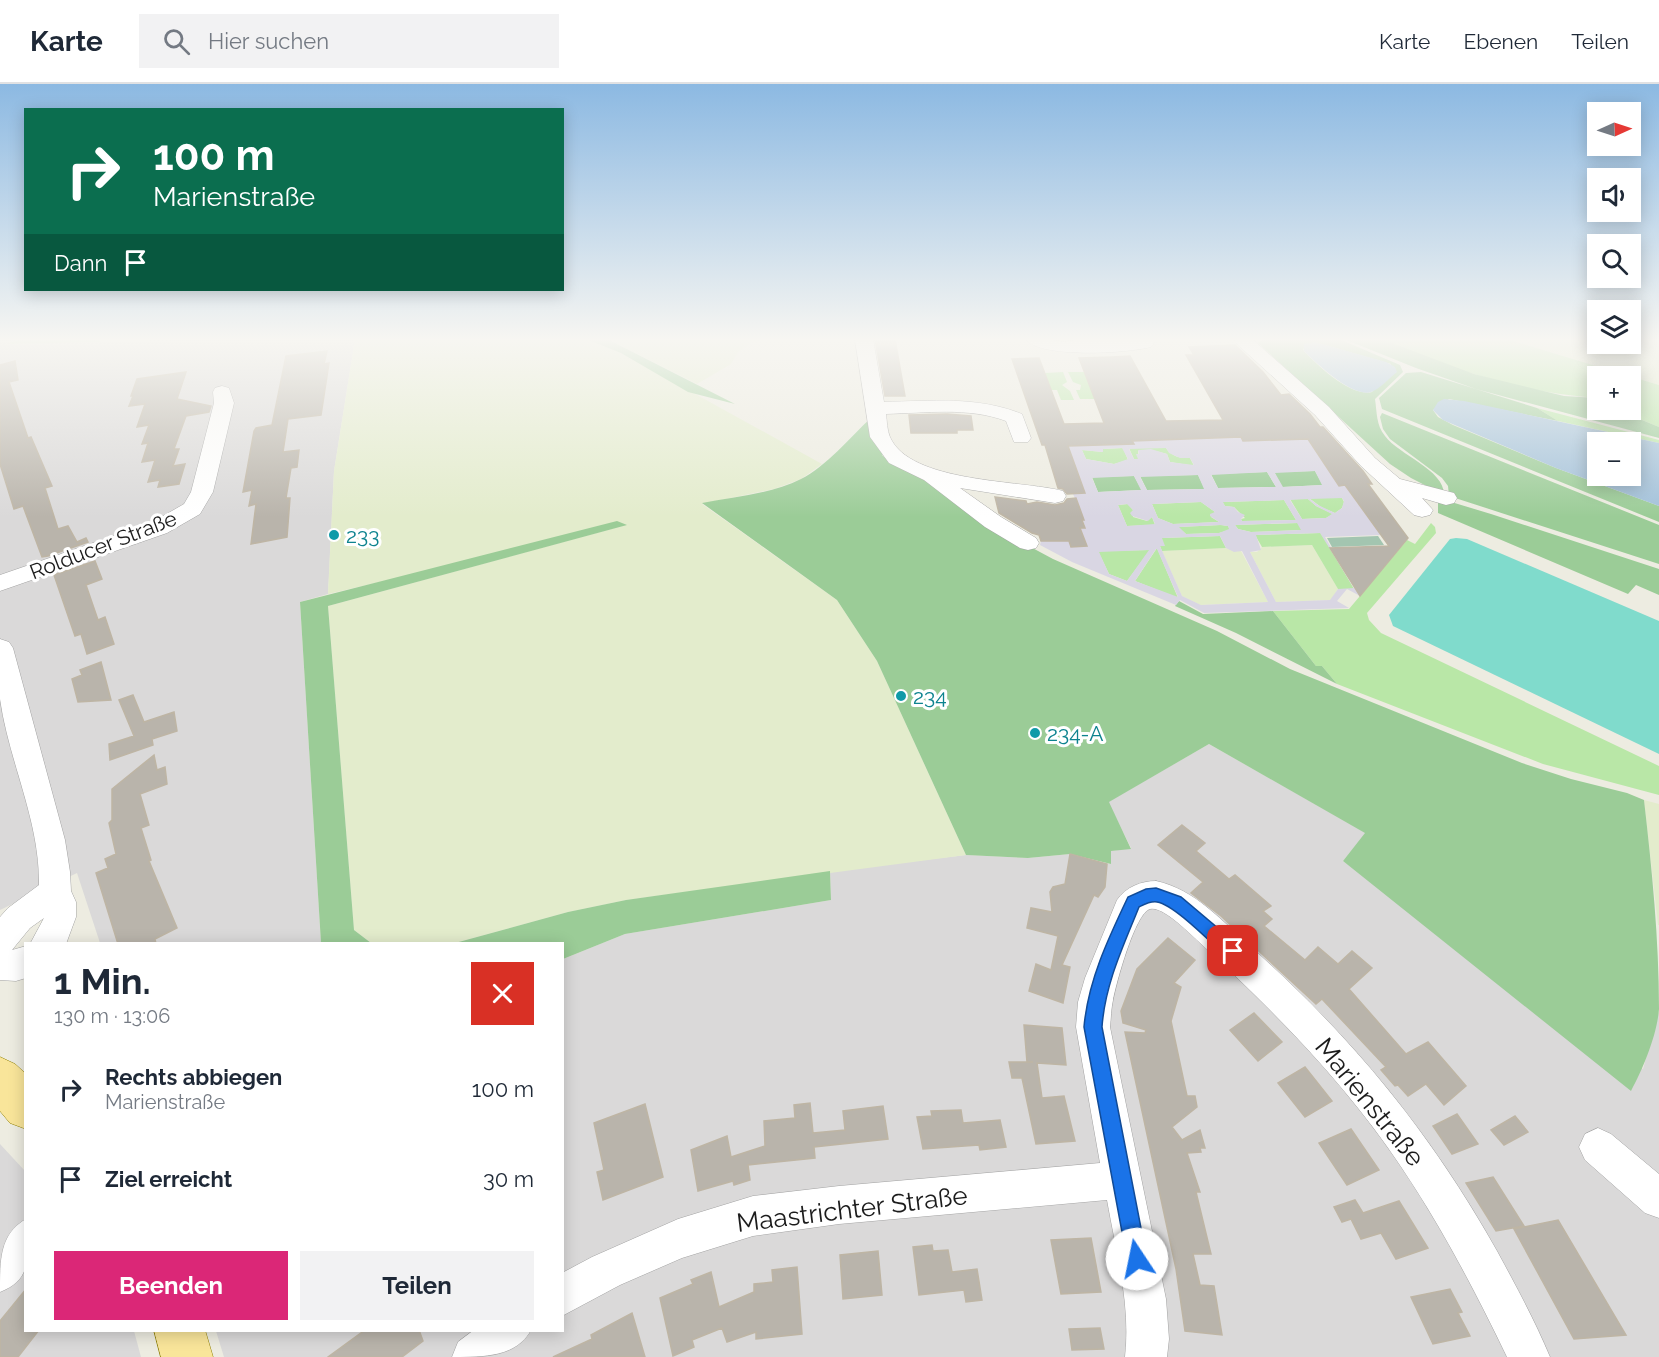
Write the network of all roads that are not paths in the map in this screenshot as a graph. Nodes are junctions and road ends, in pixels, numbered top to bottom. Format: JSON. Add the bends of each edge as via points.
{"nodes":[{"id":1,"x":223,"y":398,"type":"edge"},
{"id":2,"x":873,"y":398,"type":"edge"},
{"id":3,"x":1309,"y":398,"type":"edge"},
{"id":4,"x":874,"y":408,"type":"junction"},
{"id":5,"x":1021,"y":438,"type":"dead end"},
{"id":6,"x":928,"y":475,"type":"junction"},
{"id":7,"x":1392,"y":483,"type":"junction"},
{"id":8,"x":1055,"y":496,"type":"dead end"},
{"id":9,"x":1446,"y":498,"type":"dead end"},
{"id":10,"x":1422,"y":510,"type":"dead end"},
{"id":11,"x":1028,"y":543,"type":"dead end"},
{"id":12,"x":0,"y":583,"type":"edge"},
{"id":13,"x":0,"y":648,"type":"edge"},
{"id":14,"x":55,"y":892,"type":"junction"},
{"id":15,"x":0,"y":941,"type":"edge"},
{"id":16,"x":48,"y":942,"type":"edge"},
{"id":17,"x":24,"y":962,"type":"edge"},
{"id":18,"x":0,"y":965,"type":"edge"},
{"id":19,"x":0,"y":1079,"type":"edge"},
{"id":20,"x":24,"y":1105,"type":"edge"},
{"id":21,"x":1598,"y":1147,"type":"dead end"},
{"id":22,"x":1121,"y":1180,"type":"junction"},
{"id":23,"x":1659,"y":1199,"type":"edge"},
{"id":24,"x":24,"y":1242,"type":"edge"},
{"id":25,"x":0,"y":1272,"type":"edge"},
{"id":26,"x":564,"y":1295,"type":"edge"},
{"id":27,"x":180,"y":1332,"type":"edge"},
{"id":28,"x":507,"y":1332,"type":"edge"},
{"id":29,"x":187,"y":1357,"type":"edge"},
{"id":30,"x":473,"y":1357,"type":"edge"},
{"id":31,"x":1146,"y":1357,"type":"edge"},
{"id":32,"x":1528,"y":1357,"type":"edge"}],
"edges":[{"from":1,"to":12,"type":"street","name":"Rolducer Straße","via":[[202,492],[192,509],[159,528]]},
{"from":2,"to":4,"type":"street"},
{"from":3,"to":7,"type":"street"},
{"from":4,"to":5,"type":"street","via":[[999,411],[1015,418]]},
{"from":4,"to":6,"type":"street","via":[[880,437],[888,450],[908,467]]},
{"from":6,"to":8,"type":"street"},
{"from":6,"to":11,"type":"street"},
{"from":7,"to":9,"type":"street"},
{"from":7,"to":10,"type":"street"},
{"from":13,"to":14,"type":"street","via":[[50,840]]},
{"from":14,"to":15,"type":"street","via":[[19,918]]},
{"from":14,"to":16,"type":"street","via":[[60,917]]},
{"from":17,"to":18,"type":"street"},
{"from":19,"to":20,"type":"main road"},
{"from":21,"to":23,"type":"street"},
{"from":22,"to":26,"type":"street","name":"Maastrichter Straße","via":[[753,1216],[678,1239]]},
{"from":22,"to":31,"type":"street","via":[[1145,1299]]},
{"from":22,"to":32,"type":"street","name":"Marienstraße","via":[[1093,1027],[1095,1001],[1133,902],[1156,895],[1187,911],[1263,978],[1344,1063],[1404,1139],[1449,1206],[1499,1294]]},
{"from":24,"to":25,"type":"street"},
{"from":27,"to":29,"type":"main road"},
{"from":28,"to":30,"type":"street"}]}
